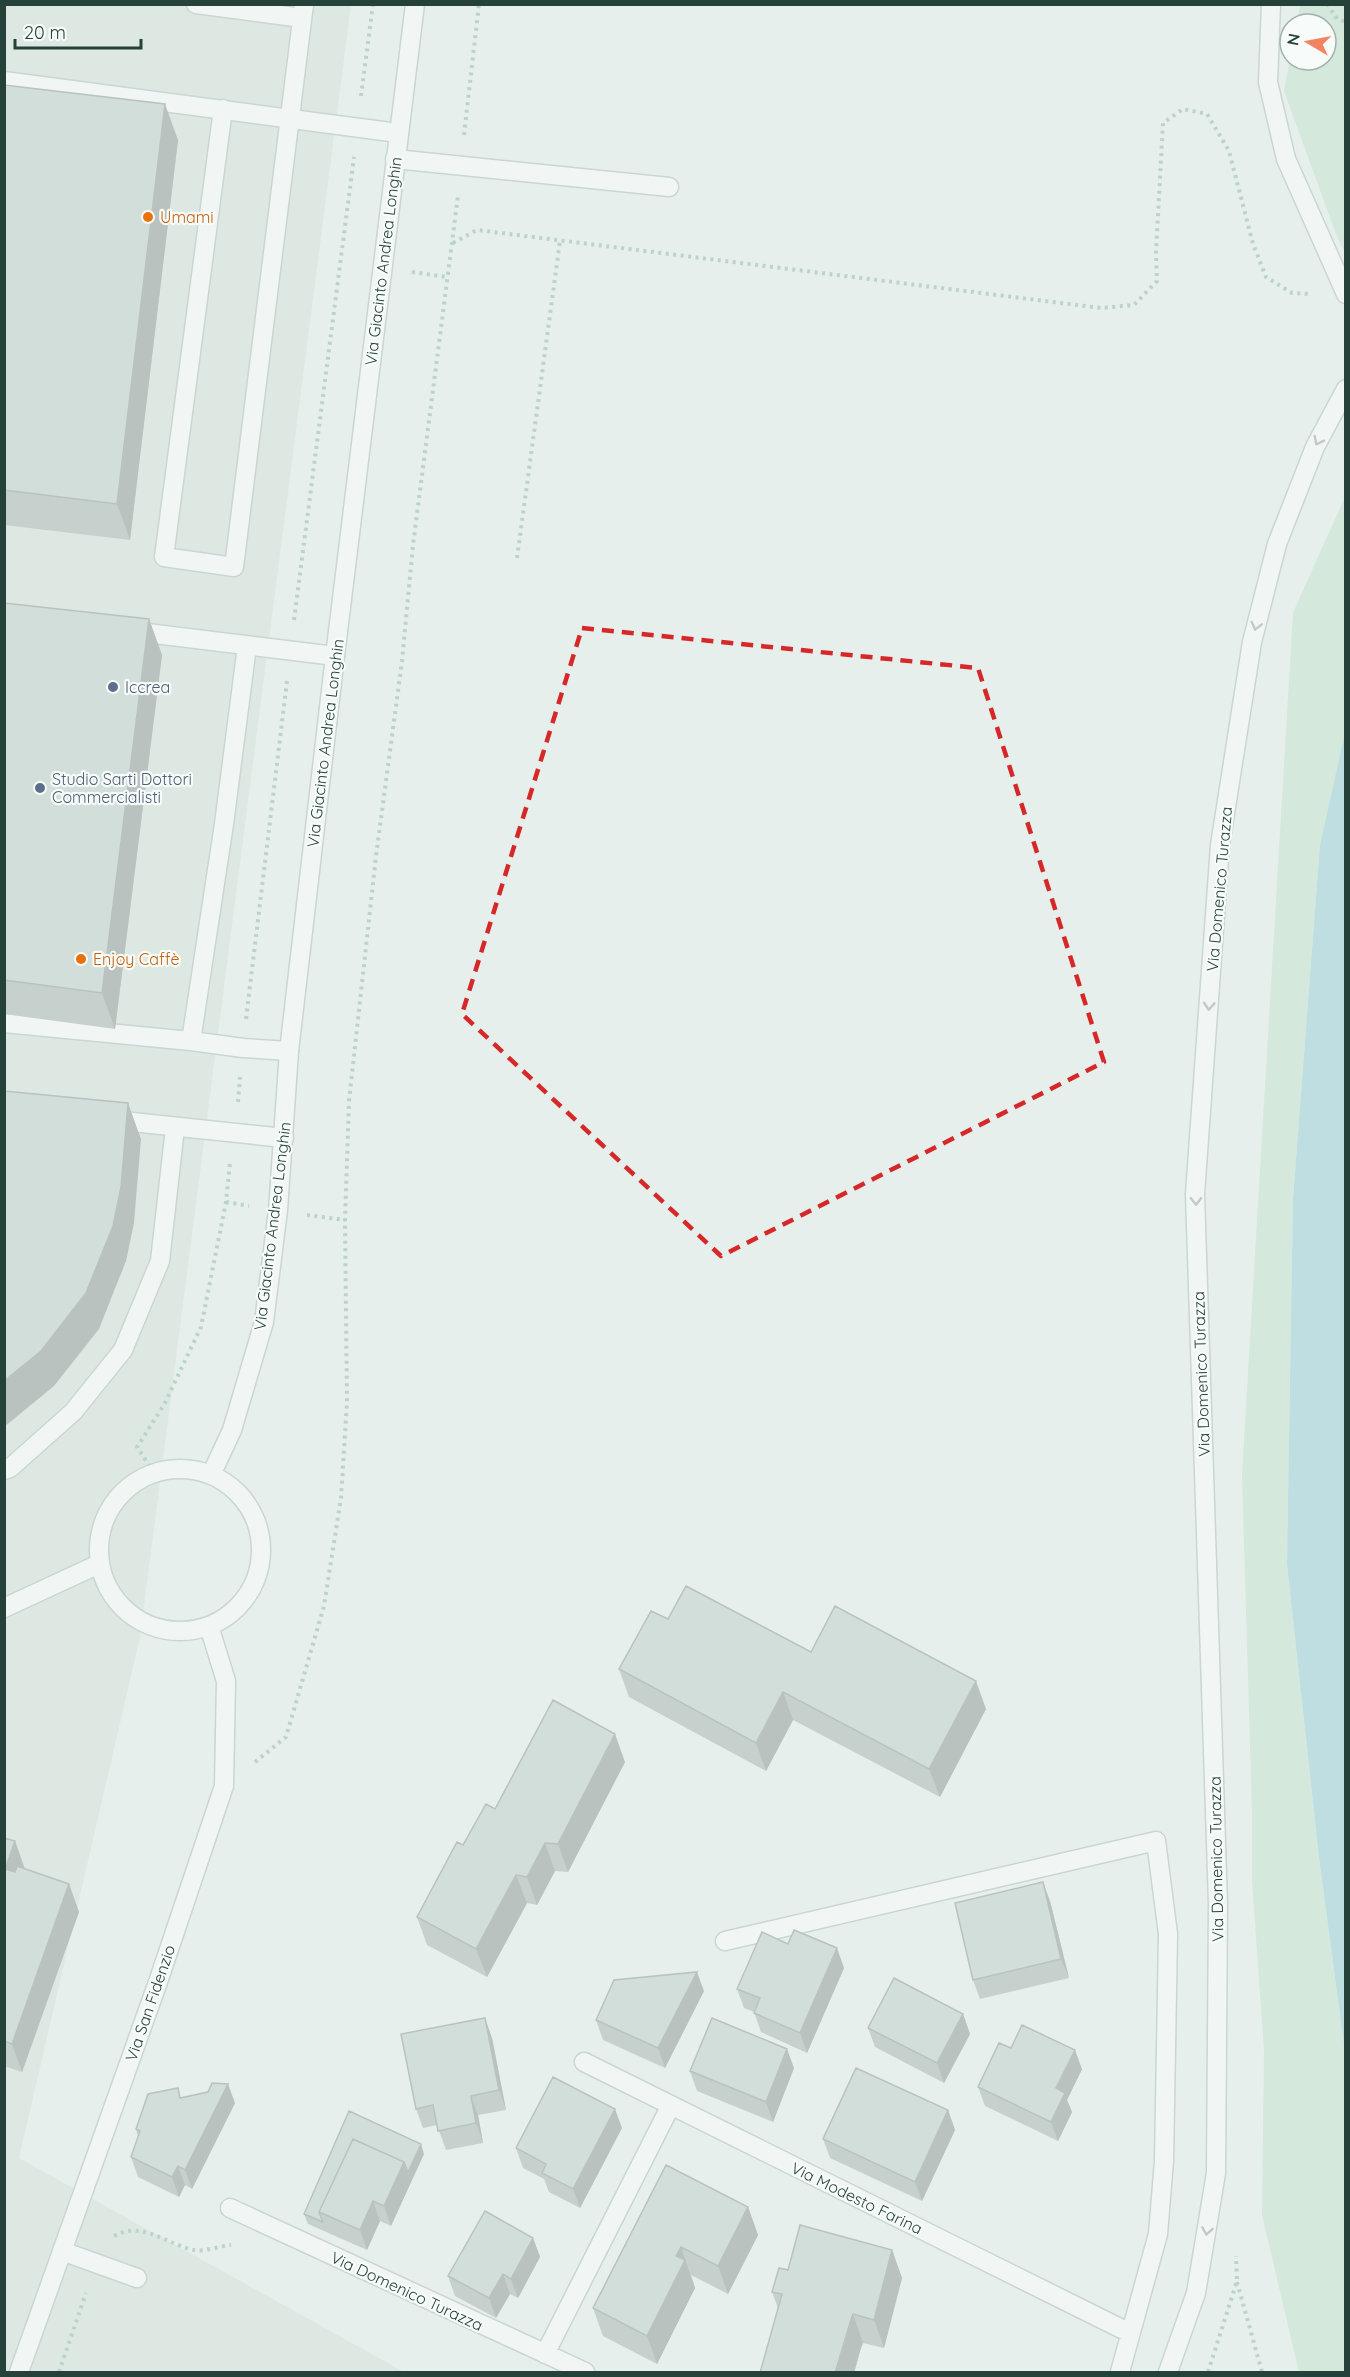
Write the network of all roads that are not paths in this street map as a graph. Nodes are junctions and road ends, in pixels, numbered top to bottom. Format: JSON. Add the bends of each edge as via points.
{"nodes":[{"id":1,"x":196,"y":4,"type":"edge"},
{"id":2,"x":415,"y":4,"type":"edge"},
{"id":3,"x":1271,"y":4,"type":"edge"},
{"id":4,"x":224,"y":6,"type":"edge"},
{"id":5,"x":303,"y":11,"type":"edge"},
{"id":6,"x":4,"y":81,"type":"edge"},
{"id":7,"x":223,"y":109,"type":"junction"},
{"id":8,"x":289,"y":118,"type":"junction"},
{"id":9,"x":398,"y":133,"type":"junction"},
{"id":10,"x":395,"y":159,"type":"junction"},
{"id":11,"x":669,"y":187,"type":"dead end"},
{"id":12,"x":1346,"y":294,"type":"edge"},
{"id":13,"x":1346,"y":389,"type":"edge"},
{"id":14,"x":108,"y":628,"type":"edge"},
{"id":15,"x":247,"y":646,"type":"junction"},
{"id":16,"x":335,"y":656,"type":"junction"},
{"id":17,"x":4,"y":1023,"type":"edge"},
{"id":18,"x":191,"y":1041,"type":"junction"},
{"id":19,"x":289,"y":1051,"type":"junction"},
{"id":20,"x":96,"y":1118,"type":"edge"},
{"id":21,"x":175,"y":1128,"type":"junction"},
{"id":22,"x":284,"y":1138,"type":"junction"},
{"id":23,"x":4,"y":1470,"type":"edge"},
{"id":24,"x":211,"y":1475,"type":"junction"},
{"id":25,"x":99,"y":1564,"type":"junction"},
{"id":26,"x":4,"y":1608,"type":"edge"},
{"id":27,"x":209,"y":1626,"type":"junction"},
{"id":28,"x":725,"y":1941,"type":"dead end"},
{"id":29,"x":584,"y":2062,"type":"dead end"},
{"id":30,"x":670,"y":2105,"type":"junction"},
{"id":31,"x":230,"y":2208,"type":"dead end"},
{"id":32,"x":62,"y":2252,"type":"junction"},
{"id":33,"x":137,"y":2278,"type":"dead end"},
{"id":34,"x":1131,"y":2333,"type":"junction"},
{"id":35,"x":545,"y":2354,"type":"junction"},
{"id":36,"x":19,"y":2373,"type":"edge"},
{"id":37,"x":585,"y":2373,"type":"edge"},
{"id":38,"x":1119,"y":2373,"type":"edge"},
{"id":39,"x":1168,"y":2373,"type":"edge"}],
"edges":[{"from":1,"to":4,"type":"street"},
{"from":2,"to":9,"type":"street","name":"Via Giacinto Andrea Longhin"},
{"from":3,"to":12,"type":"street","via":[[1268,82],[1286,159]]},
{"from":4,"to":5,"type":"street"},
{"from":5,"to":8,"type":"street"},
{"from":6,"to":7,"type":"street"},
{"from":7,"to":8,"type":"street"},
{"from":7,"to":8,"type":"street","via":[[164,557],[234,567]]},
{"from":8,"to":9,"type":"street"},
{"from":9,"to":10,"type":"street","name":"Via Giacinto Andrea Longhin"},
{"from":10,"to":11,"type":"street"},
{"from":10,"to":16,"type":"street","name":"Via Giacinto Andrea Longhin"},
{"from":13,"to":39,"type":"street","name":"Via Domenico Turazza","one_way":true,"via":[[1315,447],[1276,544],[1252,642],[1220,845],[1196,1194],[1218,1905],[1216,2173],[1196,2294]]},
{"from":14,"to":15,"type":"street"},
{"from":15,"to":16,"type":"street"},
{"from":15,"to":18,"type":"street"},
{"from":16,"to":19,"type":"street","name":"Via Giacinto Andrea Longhin"},
{"from":17,"to":18,"type":"street"},
{"from":18,"to":19,"type":"street"},
{"from":19,"to":22,"type":"street","name":"Via Giacinto Andrea Longhin"},
{"from":20,"to":21,"type":"street"},
{"from":21,"to":22,"type":"street"},
{"from":21,"to":23,"type":"street","via":[[160,1261],[123,1350],[73,1412]]},
{"from":22,"to":24,"type":"street","name":"Via Giacinto Andrea Longhin","via":[[264,1322],[232,1430]]},
{"from":24,"to":25,"type":"street","via":[[183,1469],[154,1473],[129,1486],[110,1508],[100,1535]]},
{"from":24,"to":27,"type":"street","via":[[234,1489],[251,1511],[260,1537],[260,1565],[250,1591],[232,1612]]},
{"from":25,"to":26,"type":"street"},
{"from":25,"to":27,"type":"street","via":[[106,1587],[140,1621],[162,1629],[186,1631]]},
{"from":27,"to":32,"type":"street","name":"Via San Fidenzio","via":[[226,1681],[224,1786]]},
{"from":28,"to":34,"type":"street","via":[[1156,1841],[1168,1934],[1164,2161],[1158,2234]]},
{"from":29,"to":30,"type":"street","name":"Via Modesto Farina"},
{"from":30,"to":34,"type":"street","name":"Via Modesto Farina"},
{"from":30,"to":35,"type":"street"},
{"from":31,"to":35,"type":"street","name":"Via Domenico Turazza"},
{"from":32,"to":33,"type":"street"},
{"from":32,"to":36,"type":"street","name":"Via San Fidenzio"},
{"from":34,"to":38,"type":"street"},
{"from":35,"to":37,"type":"street","name":"Via Domenico Turazza"}]}
